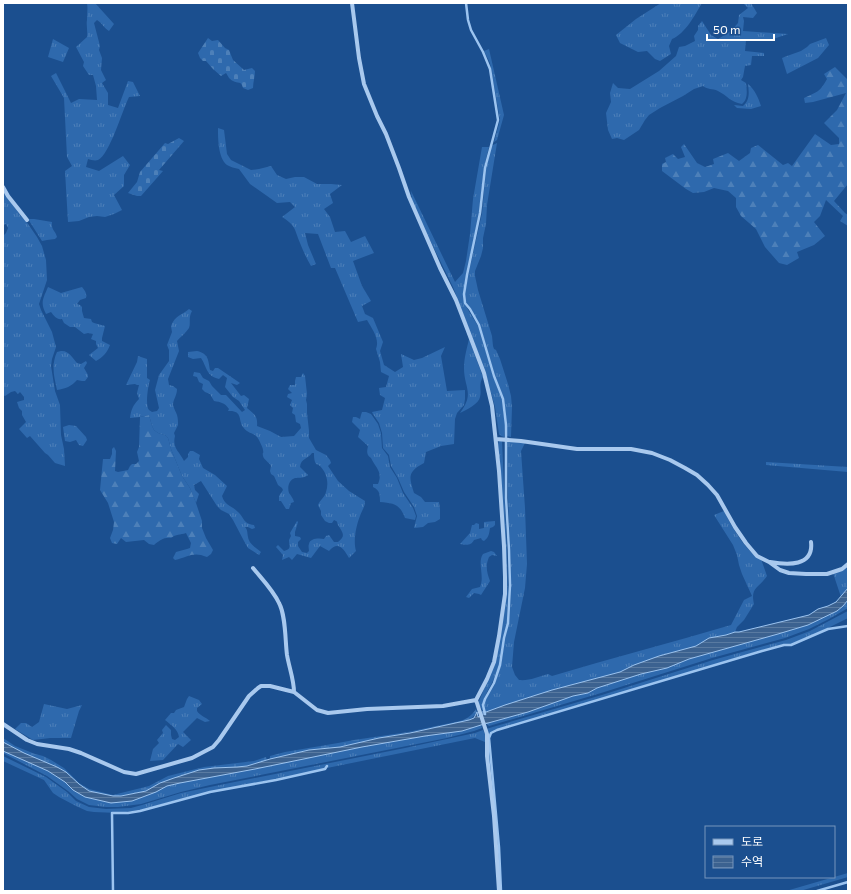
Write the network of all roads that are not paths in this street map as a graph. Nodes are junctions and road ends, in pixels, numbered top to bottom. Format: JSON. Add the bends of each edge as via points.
{"nodes":[{"id":1,"x":352,"y":3,"type":"edge"},
{"id":2,"x":3,"y":187,"type":"edge"},
{"id":3,"x":27,"y":220,"type":"dead end"},
{"id":4,"x":498,"y":440,"type":"junction"},
{"id":5,"x":811,"y":542,"type":"dead end"},
{"id":6,"x":769,"y":562,"type":"junction"},
{"id":7,"x":848,"y":564,"type":"edge"},
{"id":8,"x":253,"y":568,"type":"dead end"},
{"id":9,"x":294,"y":692,"type":"junction"},
{"id":10,"x":476,"y":700,"type":"junction"},
{"id":11,"x":3,"y":724,"type":"edge"},
{"id":12,"x":499,"y":891,"type":"edge"}],
"edges":[{"from":1,"to":4,"type":"street","via":[[358,58],[364,84],[386,134],[408,197],[456,300],[481,366]]},
{"from":2,"to":3,"type":"street"},
{"from":4,"to":6,"type":"street","via":[[508,439],[577,449],[631,449],[670,460],[697,475],[708,485],[717,495],[746,543],[757,556]]},
{"from":4,"to":10,"type":"street","via":[[504,594],[494,662]]},
{"from":5,"to":6,"type":"street","via":[[811,552],[802,562]]},
{"from":6,"to":7,"type":"street","via":[[789,573],[806,574],[827,574]]},
{"from":8,"to":9,"type":"street","via":[[280,603]]},
{"from":9,"to":10,"type":"street","via":[[317,710],[328,713],[443,706]]},
{"from":9,"to":11,"type":"street","via":[[261,686],[250,696],[213,747],[192,758],[136,774],[124,772],[69,749],[37,744]]},
{"from":10,"to":12,"type":"street","via":[[487,734]]}]}
